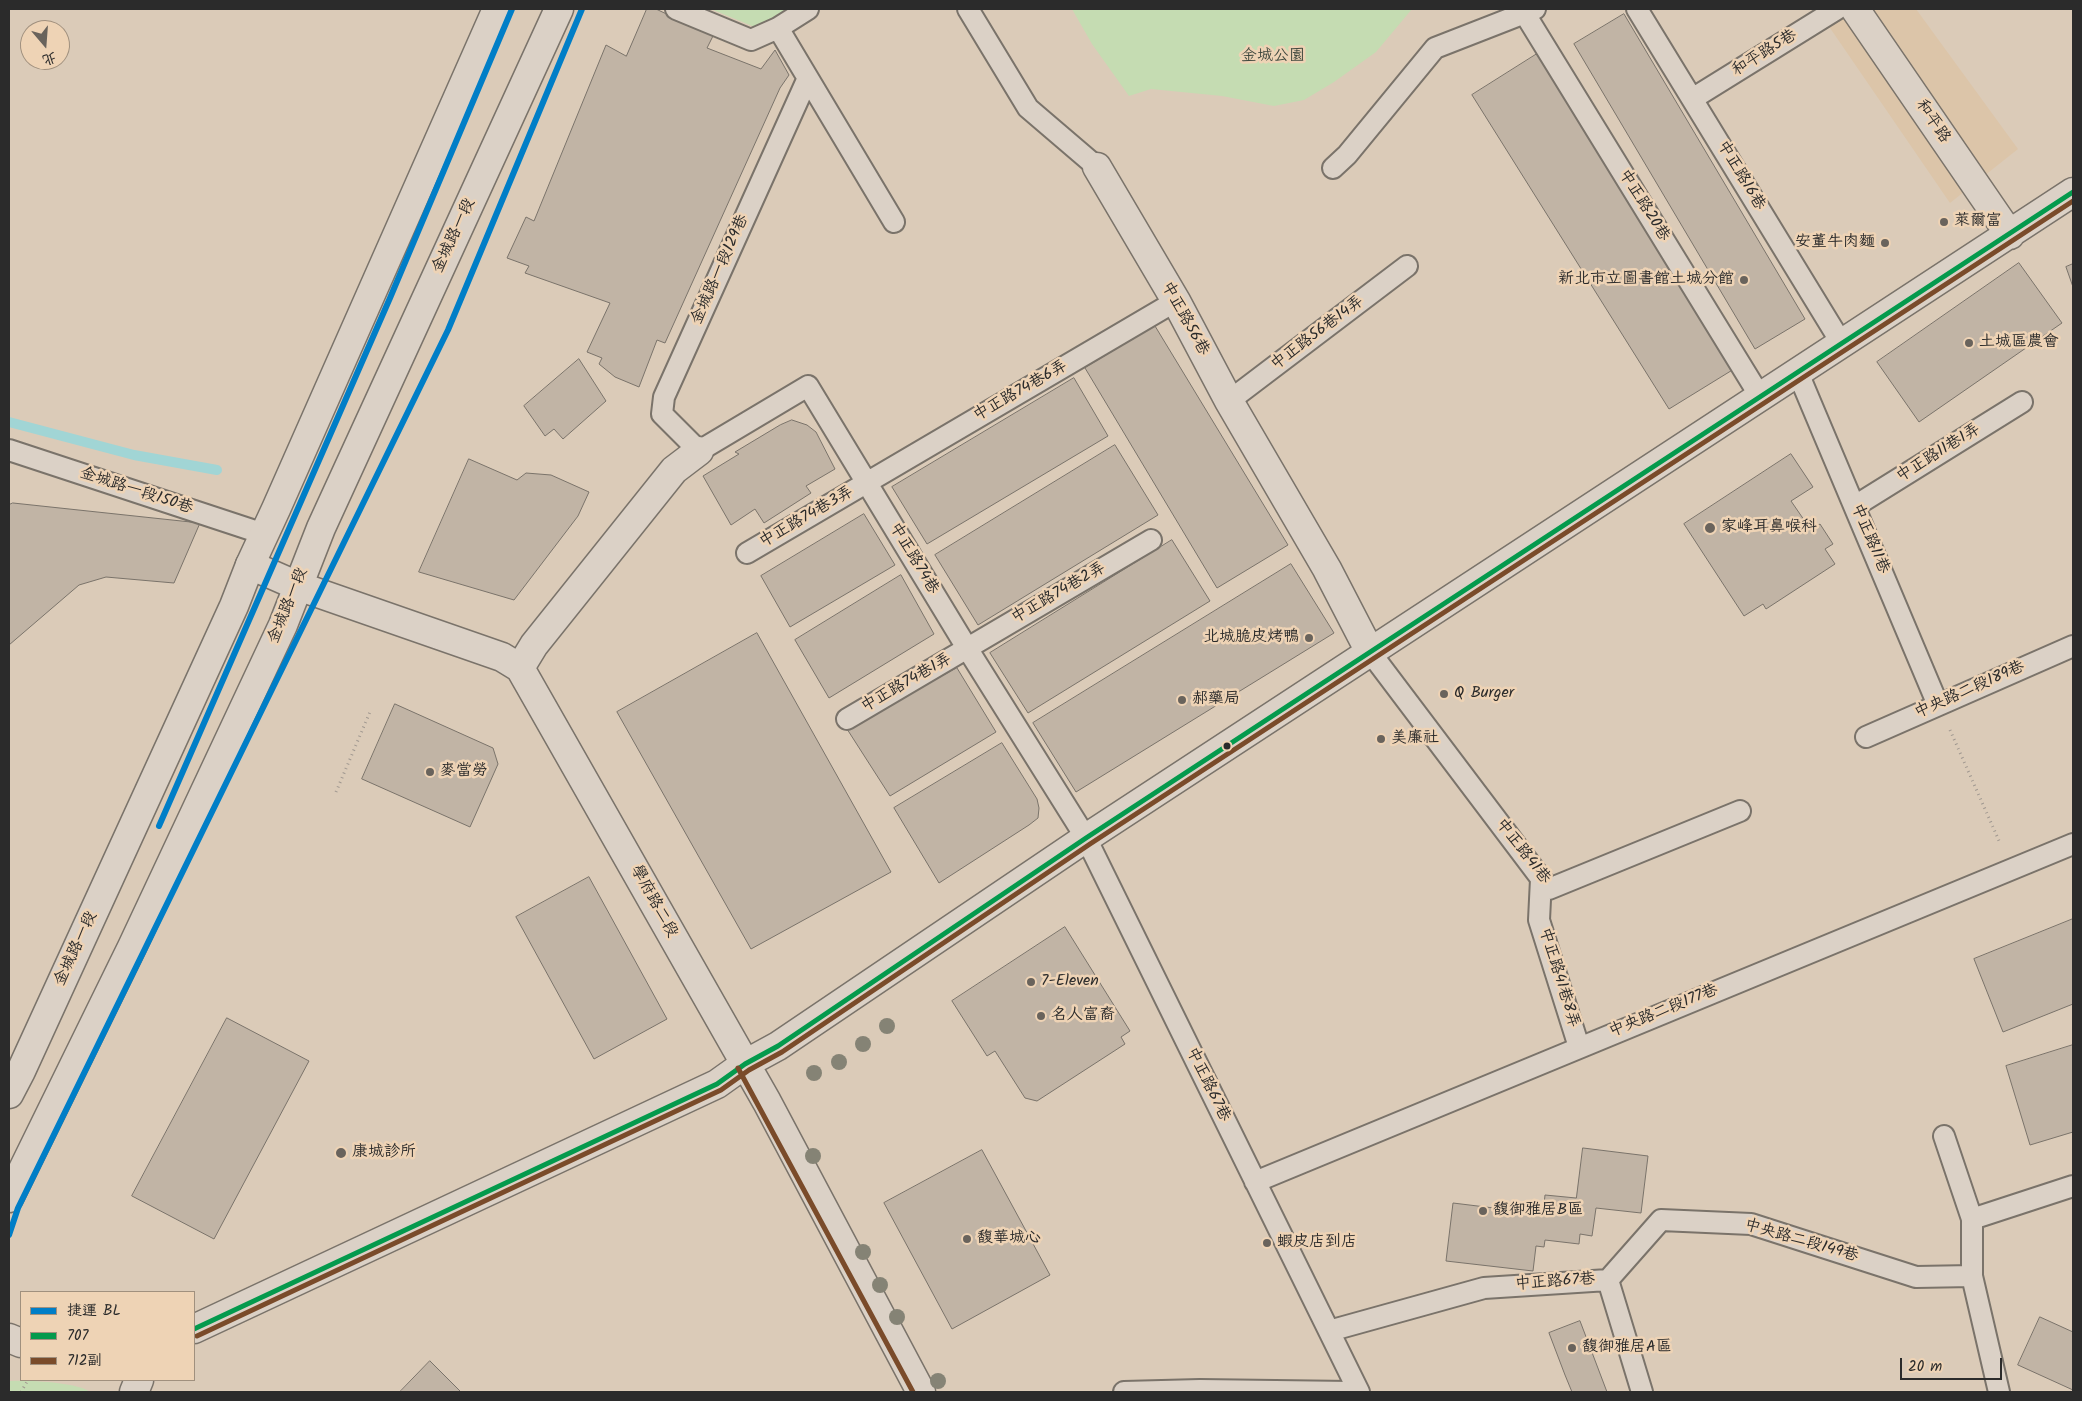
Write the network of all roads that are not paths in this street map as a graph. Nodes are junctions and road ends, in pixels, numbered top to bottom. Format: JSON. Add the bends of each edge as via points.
{"nodes":[{"id":1,"x":497,"y":9,"type":"edge"},
{"id":2,"x":559,"y":9,"type":"edge"},
{"id":3,"x":676,"y":9,"type":"edge"},
{"id":4,"x":808,"y":9,"type":"edge"},
{"id":5,"x":968,"y":9,"type":"edge"},
{"id":6,"x":1637,"y":9,"type":"edge"},
{"id":7,"x":1836,"y":9,"type":"edge"},
{"id":8,"x":1855,"y":9,"type":"edge"},
{"id":9,"x":1530,"y":11,"type":"edge"},
{"id":10,"x":778,"y":28,"type":"junction"},
{"id":11,"x":807,"y":80,"type":"junction"},
{"id":12,"x":1692,"y":99,"type":"junction"},
{"id":13,"x":1097,"y":167,"type":"joint"},
{"id":14,"x":1334,"y":168,"type":"dead end"},
{"id":15,"x":2073,"y":192,"type":"edge"},
{"id":16,"x":894,"y":222,"type":"dead end"},
{"id":17,"x":2010,"y":235,"type":"junction"},
{"id":18,"x":1407,"y":266,"type":"dead end"},
{"id":19,"x":1176,"y":301,"type":"junction"},
{"id":20,"x":1842,"y":344,"type":"junction"},
{"id":21,"x":1798,"y":373,"type":"junction"},
{"id":22,"x":1761,"y":398,"type":"junction"},
{"id":23,"x":1229,"y":401,"type":"junction"},
{"id":24,"x":2022,"y":402,"type":"dead end"},
{"id":25,"x":9,"y":450,"type":"edge"},
{"id":26,"x":699,"y":451,"type":"junction"},
{"id":27,"x":867,"y":483,"type":"junction"},
{"id":28,"x":1855,"y":506,"type":"junction"},
{"id":29,"x":264,"y":534,"type":"junction"},
{"id":30,"x":1151,"y":540,"type":"dead end"},
{"id":31,"x":747,"y":553,"type":"dead end"},
{"id":32,"x":250,"y":565,"type":"junction"},
{"id":33,"x":298,"y":586,"type":"junction"},
{"id":34,"x":2073,"y":646,"type":"edge"},
{"id":35,"x":967,"y":648,"type":"junction"},
{"id":36,"x":1370,"y":652,"type":"junction"},
{"id":37,"x":520,"y":668,"type":"junction"},
{"id":38,"x":1938,"y":705,"type":"junction"},
{"id":39,"x":847,"y":719,"type":"dead end"},
{"id":40,"x":1866,"y":736,"type":"dead end"},
{"id":41,"x":1740,"y":811,"type":"dead end"},
{"id":42,"x":1086,"y":838,"type":"junction"},
{"id":43,"x":2073,"y":844,"type":"edge"},
{"id":44,"x":1541,"y":879,"type":"junction"},
{"id":45,"x":1579,"y":1047,"type":"junction"},
{"id":46,"x":745,"y":1064,"type":"junction"},
{"id":47,"x":9,"y":1094,"type":"edge"},
{"id":48,"x":1944,"y":1136,"type":"dead end"},
{"id":49,"x":1255,"y":1182,"type":"junction"},
{"id":50,"x":2073,"y":1186,"type":"edge"},
{"id":51,"x":9,"y":1198,"type":"edge"},
{"id":52,"x":1972,"y":1219,"type":"junction"},
{"id":53,"x":1972,"y":1276,"type":"junction"},
{"id":54,"x":1608,"y":1280,"type":"junction"},
{"id":55,"x":195,"y":1329,"type":"edge"},
{"id":56,"x":1329,"y":1331,"type":"junction"},
{"id":57,"x":1200,"y":1391,"type":"edge"},
{"id":58,"x":921,"y":1392,"type":"edge"},
{"id":59,"x":1124,"y":1392,"type":"edge"},
{"id":60,"x":1350,"y":1392,"type":"edge"},
{"id":61,"x":1359,"y":1392,"type":"edge"},
{"id":62,"x":1642,"y":1392,"type":"edge"},
{"id":63,"x":1999,"y":1392,"type":"edge"}],
"edges":[{"from":1,"to":29,"type":"street","name":"金城路一段"},
{"from":2,"to":33,"type":"street","name":"金城路一段","via":[[321,528]]},
{"from":3,"to":10,"type":"lane","via":[[751,40]]},
{"from":4,"to":10,"type":"lane"},
{"from":5,"to":13,"type":"lane","name":"中正路56巷","via":[[1028,108]]},
{"from":6,"to":12,"type":"lane","name":"中正路16巷"},
{"from":7,"to":12,"type":"lane","name":"和平路5巷"},
{"from":8,"to":17,"type":"street","name":"和平路"},
{"from":9,"to":14,"type":"lane","via":[[1435,48]]},
{"from":9,"to":22,"type":"lane","name":"中正路20巷"},
{"from":10,"to":11,"type":"lane"},
{"from":11,"to":16,"type":"lane"},
{"from":11,"to":26,"type":"lane","name":"金城路一段129巷","via":[[664,397],[662,414]]},
{"from":12,"to":20,"type":"lane","name":"中正路16巷"},
{"from":13,"to":19,"type":"street","name":"中正路56巷"},
{"from":15,"to":17,"type":"street"},
{"from":17,"to":20,"type":"street"},
{"from":18,"to":23,"type":"lane","name":"中正路56巷14弄"},
{"from":19,"to":23,"type":"street","name":"中正路56巷"},
{"from":19,"to":27,"type":"lane","name":"中正路74巷6弄"},
{"from":20,"to":21,"type":"street"},
{"from":21,"to":22,"type":"street"},
{"from":21,"to":28,"type":"lane","name":"中正路11巷"},
{"from":22,"to":36,"type":"street"},
{"from":23,"to":36,"type":"street","name":"中正路56巷","via":[[1327,569]]},
{"from":24,"to":28,"type":"lane","name":"中正路11巷1弄"},
{"from":25,"to":29,"type":"lane","name":"金城路一段150巷"},
{"from":26,"to":27,"type":"lane","name":"中正路74巷","via":[[808,386]]},
{"from":26,"to":37,"type":"street","via":[[674,470],[534,645]]},
{"from":27,"to":31,"type":"lane","name":"中正路74巷3弄"},
{"from":27,"to":35,"type":"lane","name":"中正路74巷"},
{"from":28,"to":38,"type":"lane","name":"中正路11巷"},
{"from":29,"to":32,"type":"street","name":"金城路一段"},
{"from":30,"to":35,"type":"lane","name":"中正路74巷2弄"},
{"from":32,"to":33,"type":"street"},
{"from":32,"to":47,"type":"street","name":"金城路一段"},
{"from":33,"to":37,"type":"street","via":[[502,657]]},
{"from":33,"to":51,"type":"street","name":"金城路一段","via":[[283,625],[132,947]]},
{"from":34,"to":38,"type":"lane","name":"中央路二段189巷"},
{"from":35,"to":39,"type":"lane","name":"中正路74巷1弄"},
{"from":35,"to":42,"type":"lane","name":"中正路74巷"},
{"from":36,"to":42,"type":"street"},
{"from":36,"to":44,"type":"lane","name":"中正路41巷"},
{"from":37,"to":46,"type":"street","name":"學府路二段"},
{"from":38,"to":40,"type":"lane","name":"中央路二段189巷"},
{"from":41,"to":44,"type":"lane","name":"中正路41巷","via":[[1549,889]]},
{"from":42,"to":46,"type":"street","via":[[778,1046]]},
{"from":42,"to":49,"type":"lane","name":"中正路67巷"},
{"from":43,"to":45,"type":"lane","name":"中央路二段177巷"},
{"from":44,"to":45,"type":"lane","name":"中正路41巷8弄","via":[[1540,920]]},
{"from":45,"to":49,"type":"lane","name":"中央路二段177巷"},
{"from":46,"to":55,"type":"street","via":[[717,1084]]},
{"from":46,"to":58,"type":"street","name":"學府路二段"},
{"from":48,"to":52,"type":"lane"},
{"from":49,"to":56,"type":"lane","name":"中正路67巷"},
{"from":50,"to":52,"type":"lane"},
{"from":52,"to":53,"type":"lane"},
{"from":53,"to":54,"type":"lane","name":"中央路二段149巷","via":[[1916,1277],[1751,1224],[1660,1220]]},
{"from":53,"to":63,"type":"lane"},
{"from":54,"to":56,"type":"lane","name":"中正路67巷","via":[[1484,1288]]},
{"from":54,"to":62,"type":"lane"},
{"from":56,"to":61,"type":"lane","name":"中正路67巷"},
{"from":57,"to":59,"type":"lane"},
{"from":57,"to":60,"type":"lane"}]}
